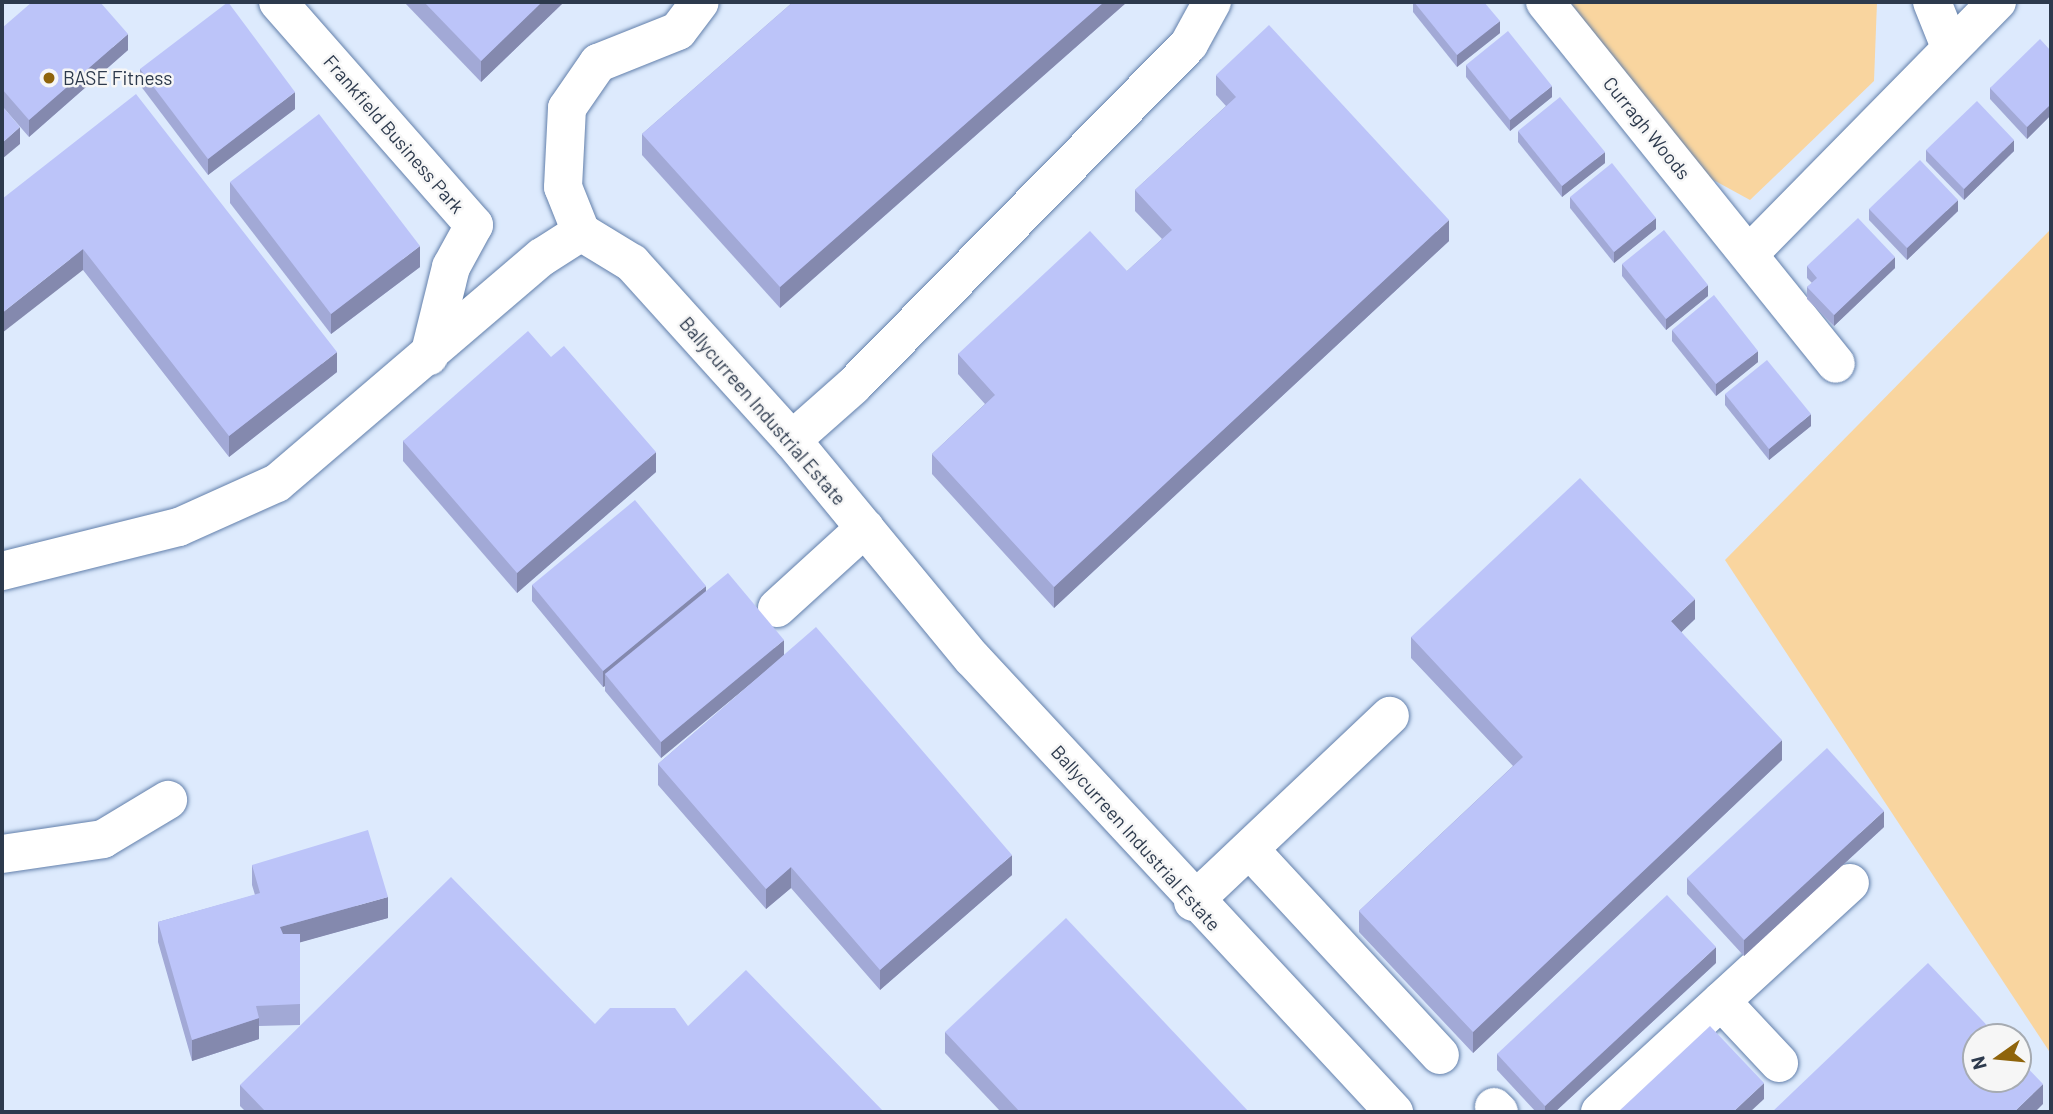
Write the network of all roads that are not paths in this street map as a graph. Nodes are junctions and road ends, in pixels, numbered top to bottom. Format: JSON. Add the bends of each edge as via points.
{"nodes":[{"id":1,"x":278,"y":2,"type":"edge"},
{"id":2,"x":700,"y":2,"type":"edge"},
{"id":3,"x":1212,"y":2,"type":"edge"},
{"id":4,"x":1545,"y":2,"type":"edge"},
{"id":5,"x":1932,"y":2,"type":"edge"},
{"id":6,"x":1997,"y":2,"type":"edge"},
{"id":7,"x":1950,"y":47,"type":"junction"},
{"id":8,"x":581,"y":232,"type":"junction"},
{"id":9,"x":1749,"y":254,"type":"junction"},
{"id":10,"x":429,"y":356,"type":"junction"},
{"id":11,"x":1836,"y":364,"type":"dead end"},
{"id":12,"x":792,"y":440,"type":"junction"},
{"id":13,"x":865,"y":528,"type":"junction"},
{"id":14,"x":2,"y":571,"type":"edge"},
{"id":15,"x":778,"y":608,"type":"dead end"},
{"id":16,"x":1390,"y":716,"type":"dead end"},
{"id":17,"x":168,"y":800,"type":"dead end"},
{"id":18,"x":1251,"y":851,"type":"junction"},
{"id":19,"x":2,"y":854,"type":"edge"},
{"id":20,"x":1850,"y":883,"type":"dead end"},
{"id":21,"x":1193,"y":902,"type":"junction"},
{"id":22,"x":1721,"y":1001,"type":"junction"},
{"id":23,"x":1440,"y":1055,"type":"dead end"},
{"id":24,"x":1779,"y":1063,"type":"dead end"},
{"id":25,"x":1394,"y":1112,"type":"edge"},
{"id":26,"x":1600,"y":1112,"type":"edge"}],
"edges":[{"from":1,"to":10,"type":"street","name":"Frankfield Business Park","via":[[474,225],[451,267]]},
{"from":2,"to":8,"type":"street","via":[[678,31],[598,63],[567,108],[563,187]]},
{"from":3,"to":12,"type":"street","via":[[1189,44],[853,386]]},
{"from":4,"to":9,"type":"street","name":"Curragh Woods"},
{"from":5,"to":7,"type":"street"},
{"from":6,"to":7,"type":"street"},
{"from":7,"to":9,"type":"street"},
{"from":8,"to":10,"type":"street","via":[[542,257]]},
{"from":8,"to":12,"type":"street","name":"Ballycurreen Industrial Estate","via":[[632,263]]},
{"from":9,"to":11,"type":"street","name":"Curragh Woods"},
{"from":10,"to":14,"type":"street","via":[[277,483],[179,527]]},
{"from":12,"to":13,"type":"street","name":"Ballycurreen Industrial Estate"},
{"from":13,"to":15,"type":"street"},
{"from":13,"to":21,"type":"street","name":"Ballycurreen Industrial Estate","via":[[972,658]]},
{"from":16,"to":18,"type":"street"},
{"from":17,"to":19,"type":"street","via":[[103,839]]},
{"from":18,"to":21,"type":"street"},
{"from":18,"to":23,"type":"street"},
{"from":20,"to":22,"type":"street"},
{"from":21,"to":25,"type":"street","name":"Ballycurreen Industrial Estate"},
{"from":22,"to":24,"type":"street"},
{"from":22,"to":26,"type":"street"}]}
